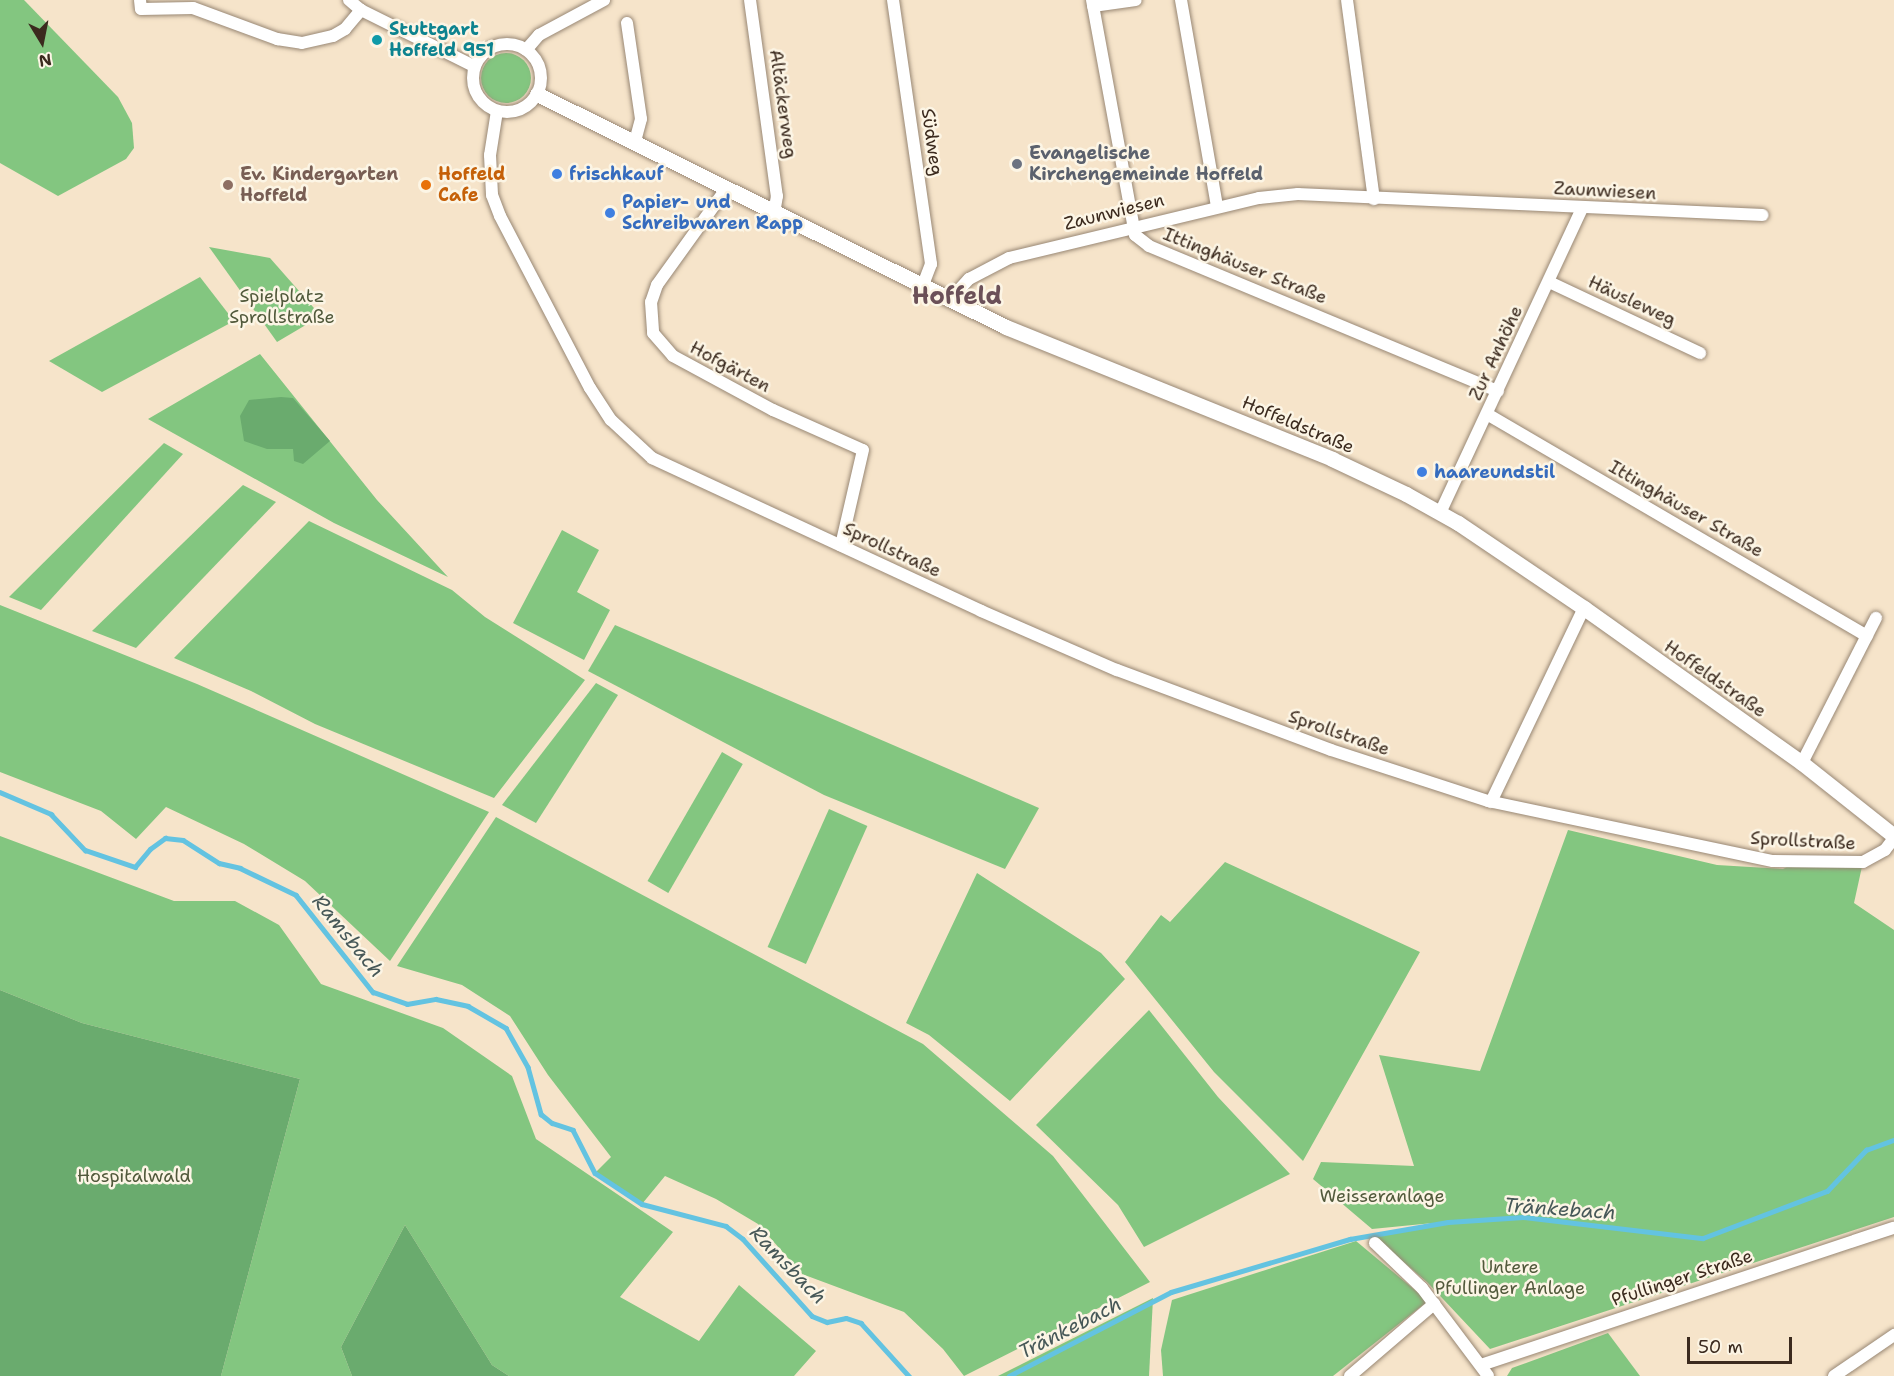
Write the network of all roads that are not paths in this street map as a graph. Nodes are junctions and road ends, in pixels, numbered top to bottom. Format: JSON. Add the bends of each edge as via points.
{"nodes":[{"id":1,"x":140,"y":0,"type":"edge"},
{"id":2,"x":349,"y":0,"type":"edge"},
{"id":3,"x":604,"y":0,"type":"edge"},
{"id":4,"x":750,"y":0,"type":"edge"},
{"id":5,"x":893,"y":0,"type":"edge"},
{"id":6,"x":1136,"y":0,"type":"edge"},
{"id":7,"x":1181,"y":0,"type":"edge"},
{"id":8,"x":1347,"y":0,"type":"edge"},
{"id":9,"x":1092,"y":3,"type":"edge"},
{"id":10,"x":361,"y":10,"type":"junction"},
{"id":11,"x":627,"y":23,"type":"dead end"},
{"id":12,"x":526,"y":50,"type":"junction"},
{"id":13,"x":474,"y":66,"type":"junction"},
{"id":14,"x":537,"y":94,"type":"junction"},
{"id":15,"x":497,"y":111,"type":"junction"},
{"id":16,"x":635,"y":141,"type":"junction"},
{"id":17,"x":726,"y":189,"type":"junction"},
{"id":18,"x":1374,"y":199,"type":"junction"},
{"id":19,"x":1216,"y":207,"type":"junction"},
{"id":20,"x":1582,"y":208,"type":"junction"},
{"id":21,"x":774,"y":213,"type":"junction"},
{"id":22,"x":1762,"y":215,"type":"dead end"},
{"id":23,"x":1133,"y":225,"type":"junction"},
{"id":24,"x":1549,"y":282,"type":"junction"},
{"id":25,"x":922,"y":287,"type":"junction"},
{"id":26,"x":949,"y":301,"type":"junction"},
{"id":27,"x":1700,"y":353,"type":"dead end"},
{"id":28,"x":1498,"y":390,"type":"junction"},
{"id":29,"x":1487,"y":414,"type":"junction"},
{"id":30,"x":1440,"y":513,"type":"junction"},
{"id":31,"x":841,"y":545,"type":"junction"},
{"id":32,"x":1584,"y":608,"type":"junction"},
{"id":33,"x":1876,"y":618,"type":"dead end"},
{"id":34,"x":1867,"y":636,"type":"junction"},
{"id":35,"x":1802,"y":763,"type":"junction"},
{"id":36,"x":1491,"y":802,"type":"junction"},
{"id":37,"x":1894,"y":837,"type":"edge"},
{"id":38,"x":1894,"y":1228,"type":"edge"},
{"id":39,"x":1375,"y":1243,"type":"dead end"},
{"id":40,"x":1434,"y":1304,"type":"junction"},
{"id":41,"x":1894,"y":1335,"type":"edge"},
{"id":42,"x":1485,"y":1370,"type":"edge"},
{"id":43,"x":1350,"y":1376,"type":"edge"},
{"id":44,"x":1834,"y":1376,"type":"edge"}],
"edges":[{"from":1,"to":10,"type":"street","via":[[141,9],[193,8],[277,39],[302,43],[333,36],[345,29]]},
{"from":2,"to":10,"type":"street"},
{"from":3,"to":12,"type":"street","via":[[539,35]]},
{"from":4,"to":21,"type":"street","name":"Altäckerweg","via":[[777,196]]},
{"from":5,"to":25,"type":"street","name":"Südweg","via":[[931,264]]},
{"from":6,"to":9,"type":"street"},
{"from":7,"to":19,"type":"street"},
{"from":8,"to":18,"type":"street"},
{"from":9,"to":23,"type":"street","name":"Ittinghäuser Straße"},
{"from":10,"to":13,"type":"street"},
{"from":11,"to":16,"type":"street","via":[[640,118]]},
{"from":12,"to":13,"type":"street","via":[[515,45],[491,48]]},
{"from":12,"to":14,"type":"street","via":[[540,70]]},
{"from":13,"to":15,"type":"street","via":[[474,88],[479,98]]},
{"from":14,"to":15,"type":"street","via":[[520,110]]},
{"from":14,"to":16,"type":"street","name":"Hoffeldstraße"},
{"from":15,"to":31,"type":"street","name":"Sprollstraße","via":[[490,155],[492,195],[582,377],[611,420],[652,458]]},
{"from":16,"to":17,"type":"street","name":"Hoffeldstraße"},
{"from":17,"to":21,"type":"street","name":"Hoffeldstraße"},
{"from":17,"to":31,"type":"street","name":"Hofgärten","via":[[657,285],[651,302],[653,333],[673,356],[772,410],[863,450]]},
{"from":18,"to":19,"type":"street","name":"Zaunwiesen","via":[[1298,194]]},
{"from":18,"to":20,"type":"street","name":"Zaunwiesen"},
{"from":19,"to":23,"type":"street","name":"Zaunwiesen"},
{"from":20,"to":22,"type":"street","name":"Zaunwiesen"},
{"from":20,"to":24,"type":"street","name":"Zur Anhöhe"},
{"from":21,"to":25,"type":"street","name":"Hoffeldstraße"},
{"from":23,"to":26,"type":"street","name":"Zaunwiesen","via":[[1009,258],[969,279]]},
{"from":23,"to":28,"type":"street","name":"Ittinghäuser Straße","via":[[1135,235],[1149,246]]},
{"from":24,"to":27,"type":"street","name":"Häusleweg"},
{"from":24,"to":28,"type":"street","name":"Zur Anhöhe"},
{"from":25,"to":26,"type":"street","name":"Hoffeldstraße"},
{"from":26,"to":30,"type":"street","name":"Hoffeldstraße","via":[[1332,459]]},
{"from":28,"to":29,"type":"street","name":"Zur Anhöhe"},
{"from":29,"to":30,"type":"street","name":"Zur Anhöhe"},
{"from":29,"to":34,"type":"street","name":"Ittinghäuser Straße"},
{"from":30,"to":32,"type":"street","name":"Hoffeldstraße"},
{"from":31,"to":36,"type":"street","name":"Sprollstraße","via":[[981,611],[1186,698]]},
{"from":32,"to":35,"type":"street","name":"Hoffeldstraße"},
{"from":32,"to":36,"type":"street"},
{"from":33,"to":34,"type":"street"},
{"from":34,"to":35,"type":"street"},
{"from":35,"to":37,"type":"street","name":"Hoffeldstraße"},
{"from":36,"to":37,"type":"street","name":"Sprollstraße","via":[[1773,861],[1863,862],[1885,850]]},
{"from":38,"to":42,"type":"street","name":"Pfullinger Straße"},
{"from":39,"to":40,"type":"street"},
{"from":40,"to":42,"type":"street"},
{"from":40,"to":43,"type":"street"},
{"from":41,"to":44,"type":"street"}]}
